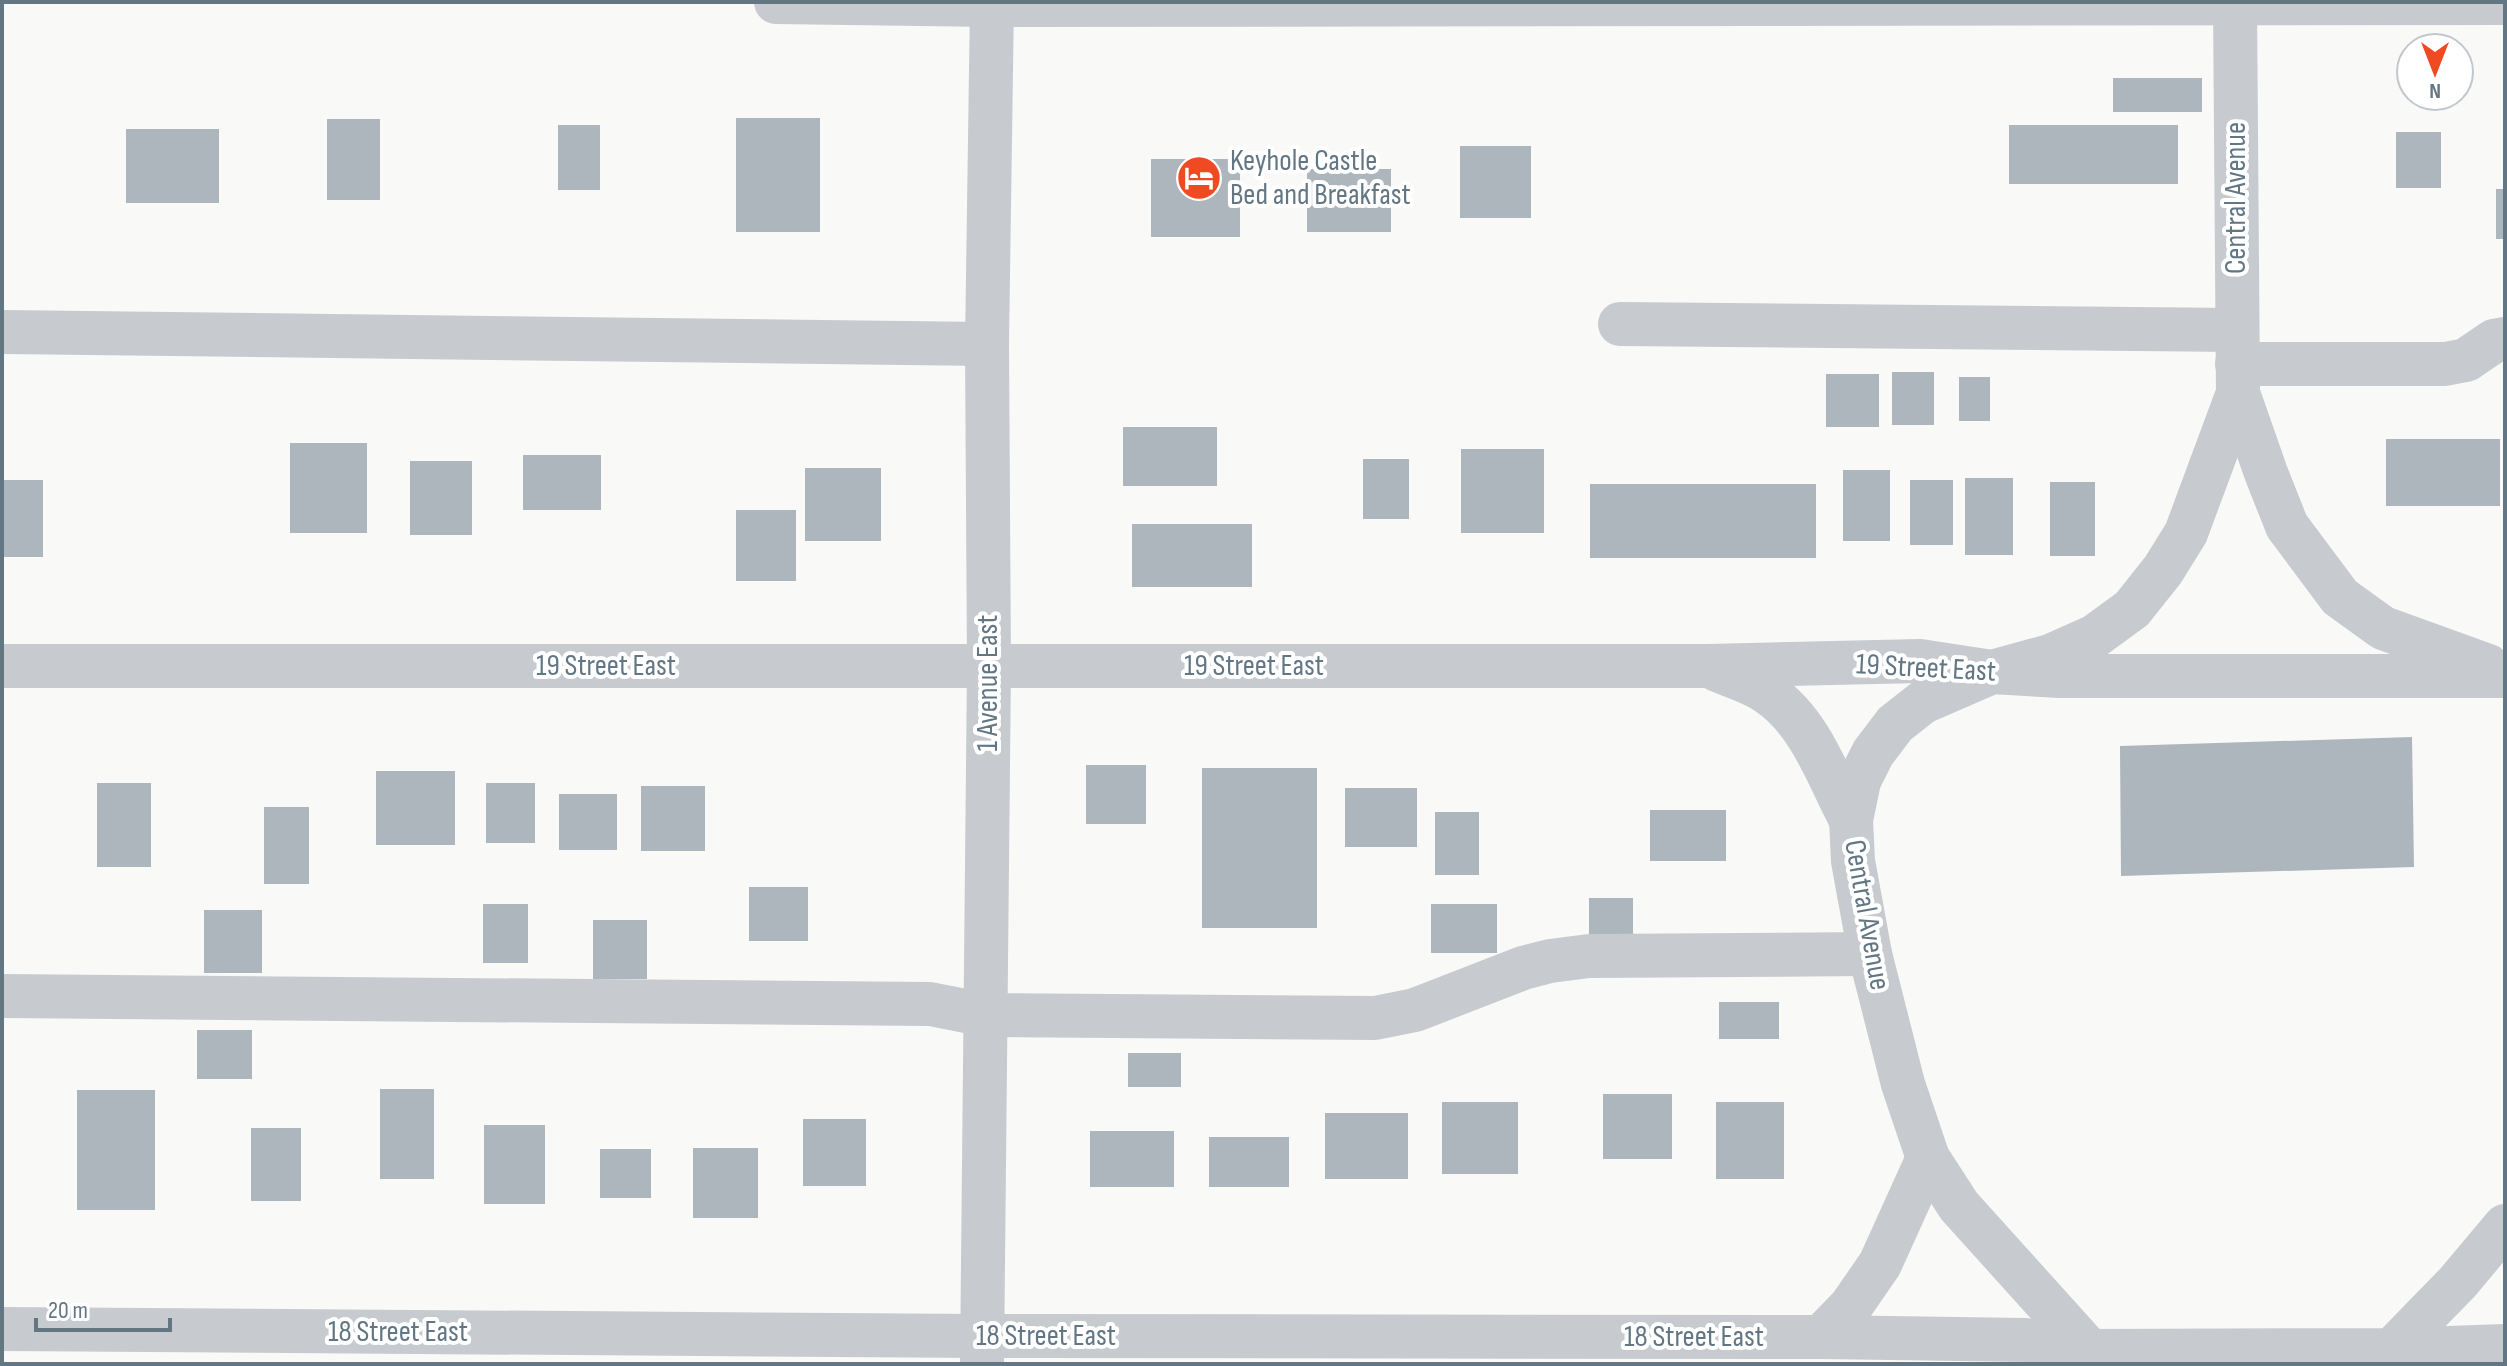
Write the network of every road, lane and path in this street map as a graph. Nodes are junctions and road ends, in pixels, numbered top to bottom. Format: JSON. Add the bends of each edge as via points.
{"nodes":[{"id":1,"x":776,"y":2,"type":"edge"},
{"id":2,"x":992,"y":3,"type":"edge"},
{"id":3,"x":2235,"y":3,"type":"edge"},
{"id":4,"x":2505,"y":3,"type":"edge"},
{"id":5,"x":1620,"y":324,"type":"dead end"},
{"id":6,"x":2,"y":332,"type":"edge"},
{"id":7,"x":2505,"y":339,"type":"edge"},
{"id":8,"x":987,"y":344,"type":"junction"},
{"id":9,"x":2237,"y":363,"type":"junction"},
{"id":10,"x":2,"y":666,"type":"edge"},
{"id":11,"x":989,"y":666,"type":"junction"},
{"id":12,"x":1707,"y":666,"type":"junction"},
{"id":13,"x":1992,"y":672,"type":"junction"},
{"id":14,"x":2505,"y":674,"type":"edge"},
{"id":15,"x":1851,"y":820,"type":"junction"},
{"id":16,"x":1870,"y":954,"type":"junction"},
{"id":17,"x":2,"y":996,"type":"edge"},
{"id":18,"x":986,"y":1015,"type":"junction"},
{"id":19,"x":1928,"y":1158,"type":"junction"},
{"id":20,"x":2505,"y":1226,"type":"edge"},
{"id":21,"x":2,"y":1329,"type":"edge"},
{"id":22,"x":1821,"y":1337,"type":"junction"},
{"id":23,"x":2505,"y":1346,"type":"edge"},
{"id":24,"x":982,"y":1350,"type":"edge"},
{"id":25,"x":2386,"y":1357,"type":"edge"},
{"id":26,"x":2096,"y":1358,"type":"edge"}],
"edges":[{"from":1,"to":2,"type":"street"},
{"from":2,"to":3,"type":"street"},
{"from":2,"to":8,"type":"street","name":"1 Avenue East"},
{"from":3,"to":4,"type":"street"},
{"from":3,"to":9,"type":"street","name":"Central Avenue"},
{"from":5,"to":9,"type":"street"},
{"from":6,"to":8,"type":"street"},
{"from":7,"to":9,"type":"street","via":[[2466,360],[2445,364]]},
{"from":8,"to":11,"type":"street","name":"1 Avenue East"},
{"from":9,"to":13,"type":"street","name":"Central Avenue","via":[[2186,533],[2163,570],[2132,609],[2095,636],[2050,656]]},
{"from":9,"to":14,"type":"street","name":"Central Avenue","via":[[2266,473],[2287,526],[2340,597],[2383,628]]},
{"from":10,"to":11,"type":"street","name":"19 Street East"},
{"from":11,"to":12,"type":"street","name":"19 Street East"},
{"from":11,"to":18,"type":"street","name":"1 Avenue East"},
{"from":12,"to":13,"type":"street","name":"19 Street East","via":[[1920,661]]},
{"from":12,"to":15,"type":"street","via":[[1767,692],[1794,714]]},
{"from":13,"to":14,"type":"street","name":"19 Street East"},
{"from":13,"to":15,"type":"street","name":"Central Avenue","via":[[1923,702],[1895,724],[1859,781]]},
{"from":15,"to":16,"type":"street","name":"Central Avenue"},
{"from":16,"to":18,"type":"street","via":[[1589,956],[1550,961],[1415,1010],[1375,1018]]},
{"from":16,"to":19,"type":"street","name":"Central Avenue"},
{"from":17,"to":18,"type":"street","via":[[930,1004]]},
{"from":18,"to":24,"type":"street","name":"1 Avenue East"},
{"from":19,"to":22,"type":"street","via":[[1880,1264]]},
{"from":19,"to":26,"type":"street","name":"Central Avenue","via":[[1959,1206]]},
{"from":20,"to":25,"type":"street"},
{"from":21,"to":24,"type":"street","name":"18 Street East"},
{"from":22,"to":24,"type":"street","name":"18 Street East"},
{"from":22,"to":26,"type":"street","name":"18 Street East","via":[[2025,1340]]},
{"from":23,"to":25,"type":"street","name":"18 Street East"},
{"from":25,"to":26,"type":"street","name":"18 Street East"}]}
